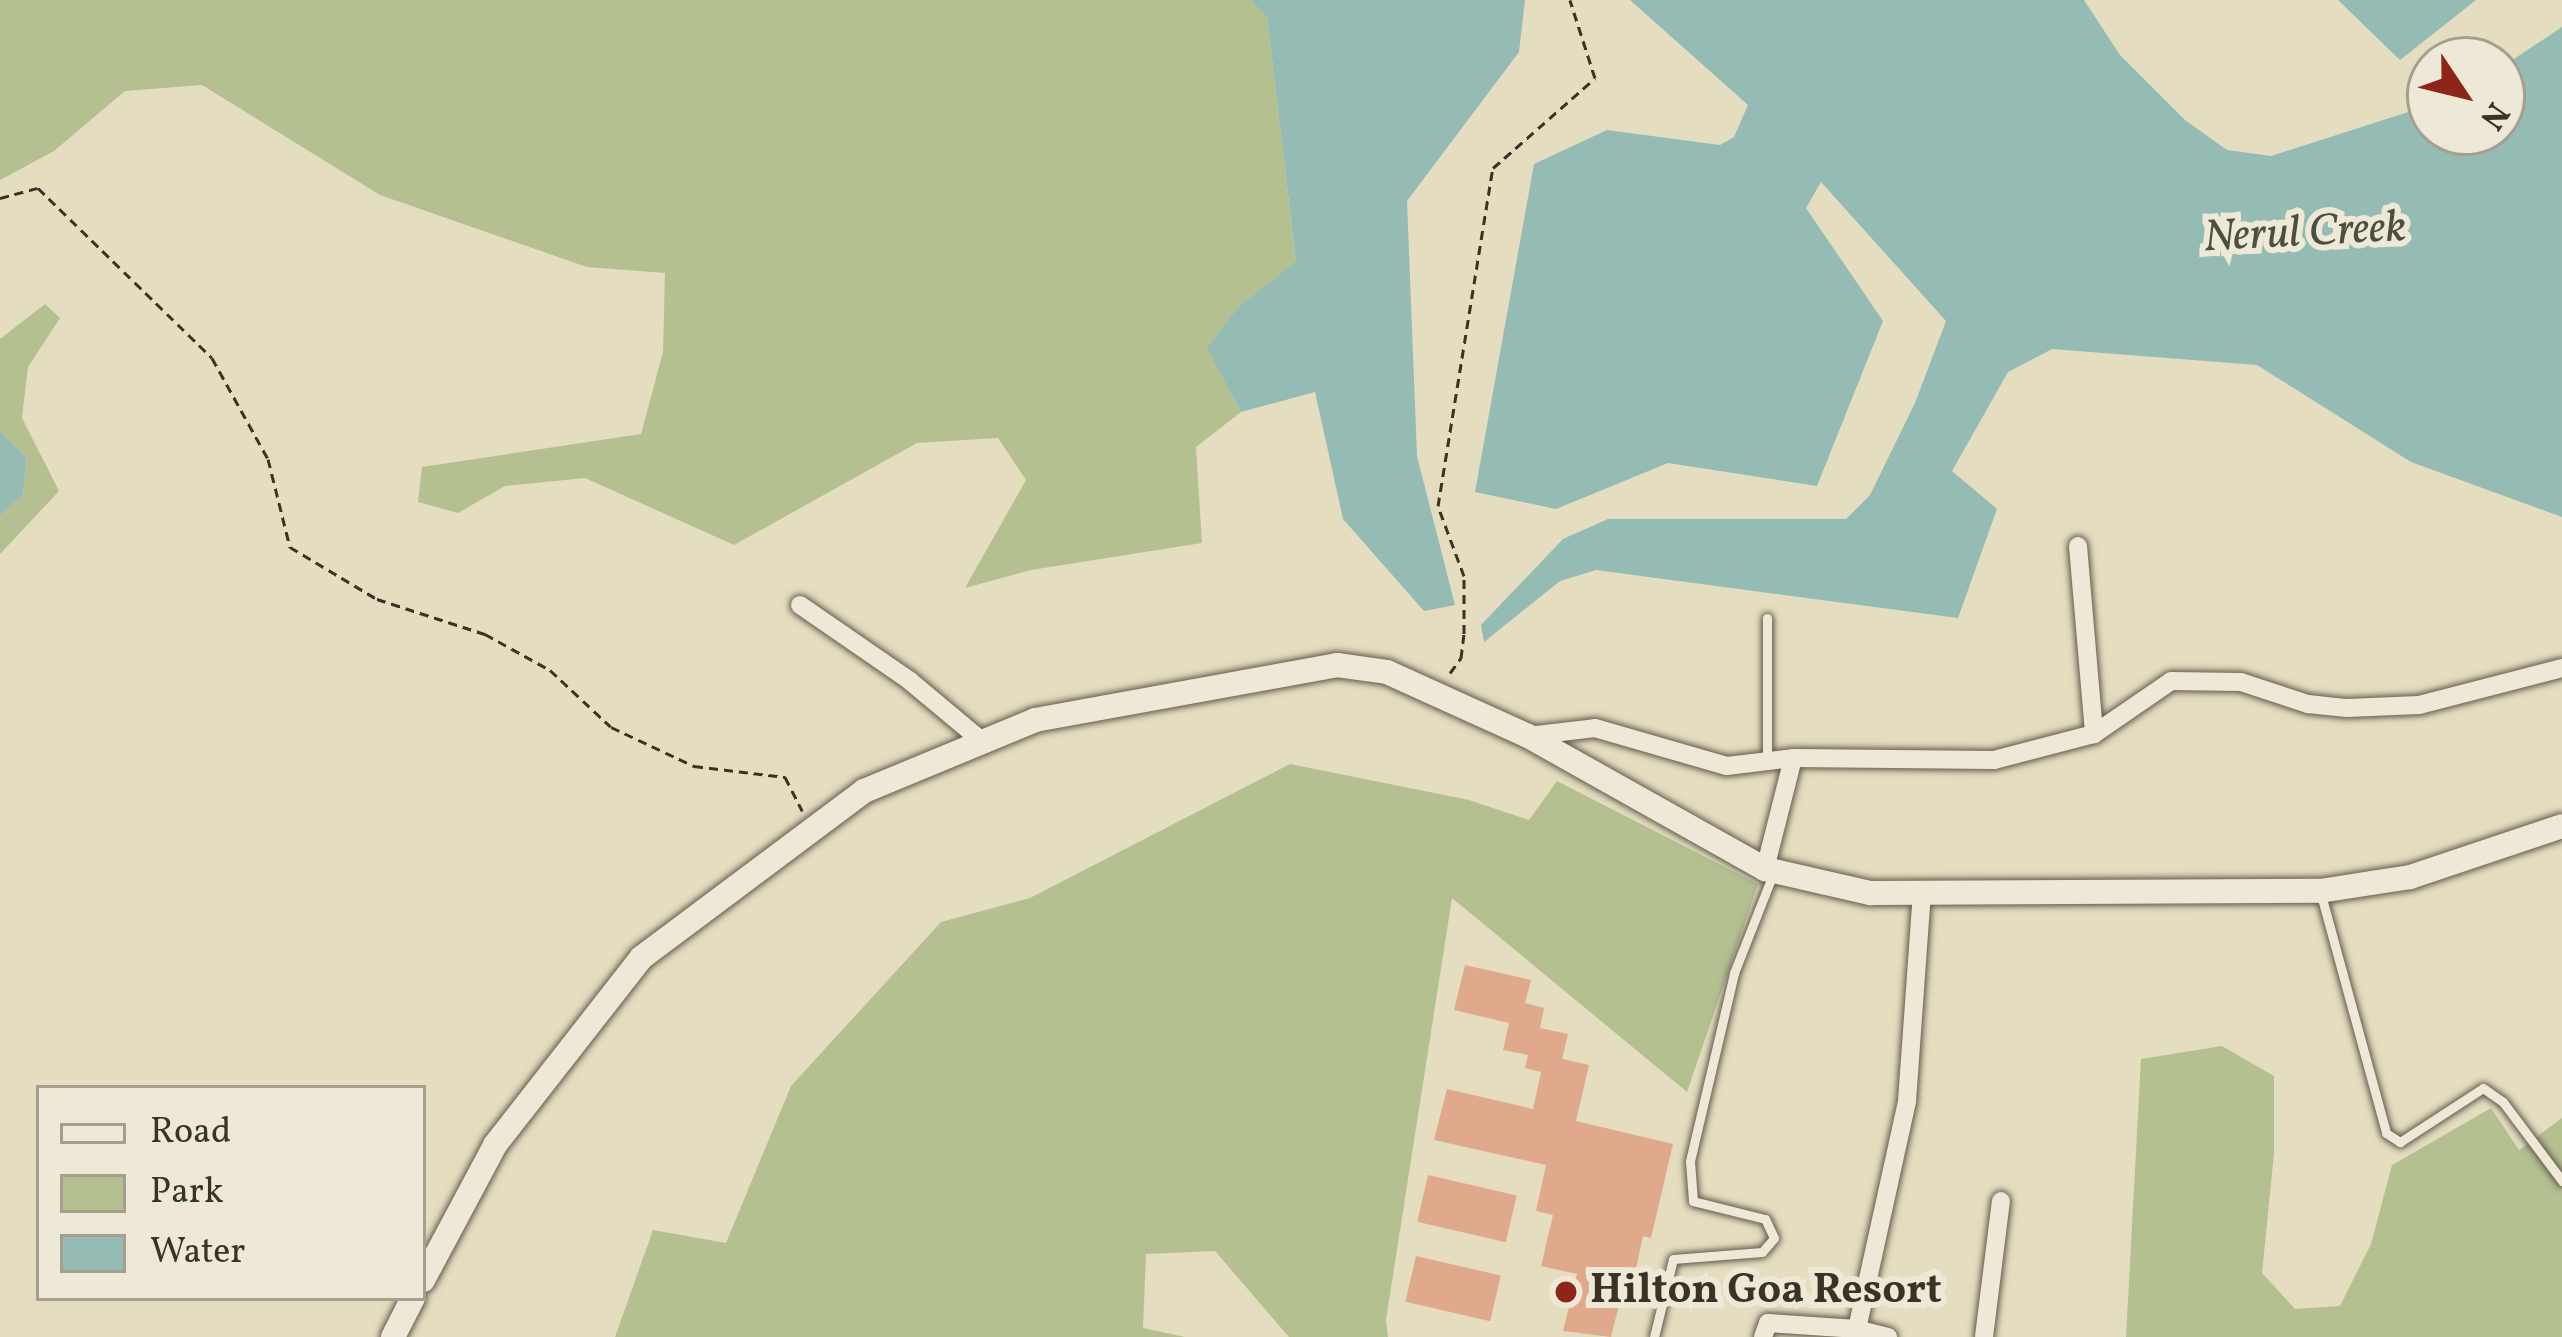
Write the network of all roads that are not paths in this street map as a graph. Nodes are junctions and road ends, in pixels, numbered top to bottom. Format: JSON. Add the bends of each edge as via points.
{"nodes":[{"id":1,"x":2078,"y":546,"type":"dead end"},
{"id":2,"x":800,"y":605,"type":"dead end"},
{"id":3,"x":1767,"y":618,"type":"dead end"},
{"id":4,"x":2562,"y":668,"type":"edge"},
{"id":5,"x":2093,"y":734,"type":"junction"},
{"id":6,"x":1528,"y":736,"type":"junction"},
{"id":7,"x":982,"y":742,"type":"junction"},
{"id":8,"x":1792,"y":758,"type":"junction"},
{"id":9,"x":1767,"y":760,"type":"junction"},
{"id":10,"x":2562,"y":826,"type":"edge"},
{"id":11,"x":1770,"y":869,"type":"junction"},
{"id":12,"x":2320,"y":891,"type":"junction"},
{"id":13,"x":1922,"y":892,"type":"junction"},
{"id":14,"x":2562,"y":1181,"type":"edge"},
{"id":15,"x":2001,"y":1201,"type":"dead end"},
{"id":16,"x":426,"y":1274,"type":"edge"},
{"id":17,"x":411,"y":1301,"type":"edge"},
{"id":18,"x":1857,"y":1328,"type":"junction"},
{"id":19,"x":393,"y":1337,"type":"edge"},
{"id":20,"x":1654,"y":1337,"type":"edge"},
{"id":21,"x":1763,"y":1337,"type":"edge"},
{"id":22,"x":1888,"y":1337,"type":"edge"},
{"id":23,"x":1984,"y":1337,"type":"edge"}],
"edges":[{"from":1,"to":5,"type":"street"},
{"from":2,"to":7,"type":"street","via":[[910,680]]},
{"from":3,"to":9,"type":"lane"},
{"from":4,"to":5,"type":"street","via":[[2419,705],[2347,708],[2241,682],[2170,680]]},
{"from":5,"to":8,"type":"street","via":[[1994,760]]},
{"from":6,"to":7,"type":"main road","via":[[1387,672],[1337,665],[1035,720]]},
{"from":6,"to":9,"type":"street","via":[[1594,728],[1727,766]]},
{"from":6,"to":11,"type":"main road"},
{"from":7,"to":16,"type":"main road","via":[[864,791],[641,958],[495,1145]]},
{"from":8,"to":9,"type":"street"},
{"from":8,"to":11,"type":"street"},
{"from":10,"to":12,"type":"main road","via":[[2410,877]]},
{"from":11,"to":13,"type":"main road","via":[[1870,893]]},
{"from":11,"to":20,"type":"lane","via":[[1734,973],[1690,1161],[1693,1202],[1765,1219],[1774,1238],[1762,1252],[1673,1259]]},
{"from":12,"to":13,"type":"main road"},
{"from":12,"to":14,"type":"lane","via":[[2386,1133],[2400,1142],[2483,1088],[2503,1102]]},
{"from":13,"to":18,"type":"street","via":[[1907,1101]]},
{"from":15,"to":23,"type":"street"},
{"from":17,"to":19,"type":"main road"},
{"from":18,"to":21,"type":"street","via":[[1768,1323]]},
{"from":18,"to":22,"type":"street"}]}
